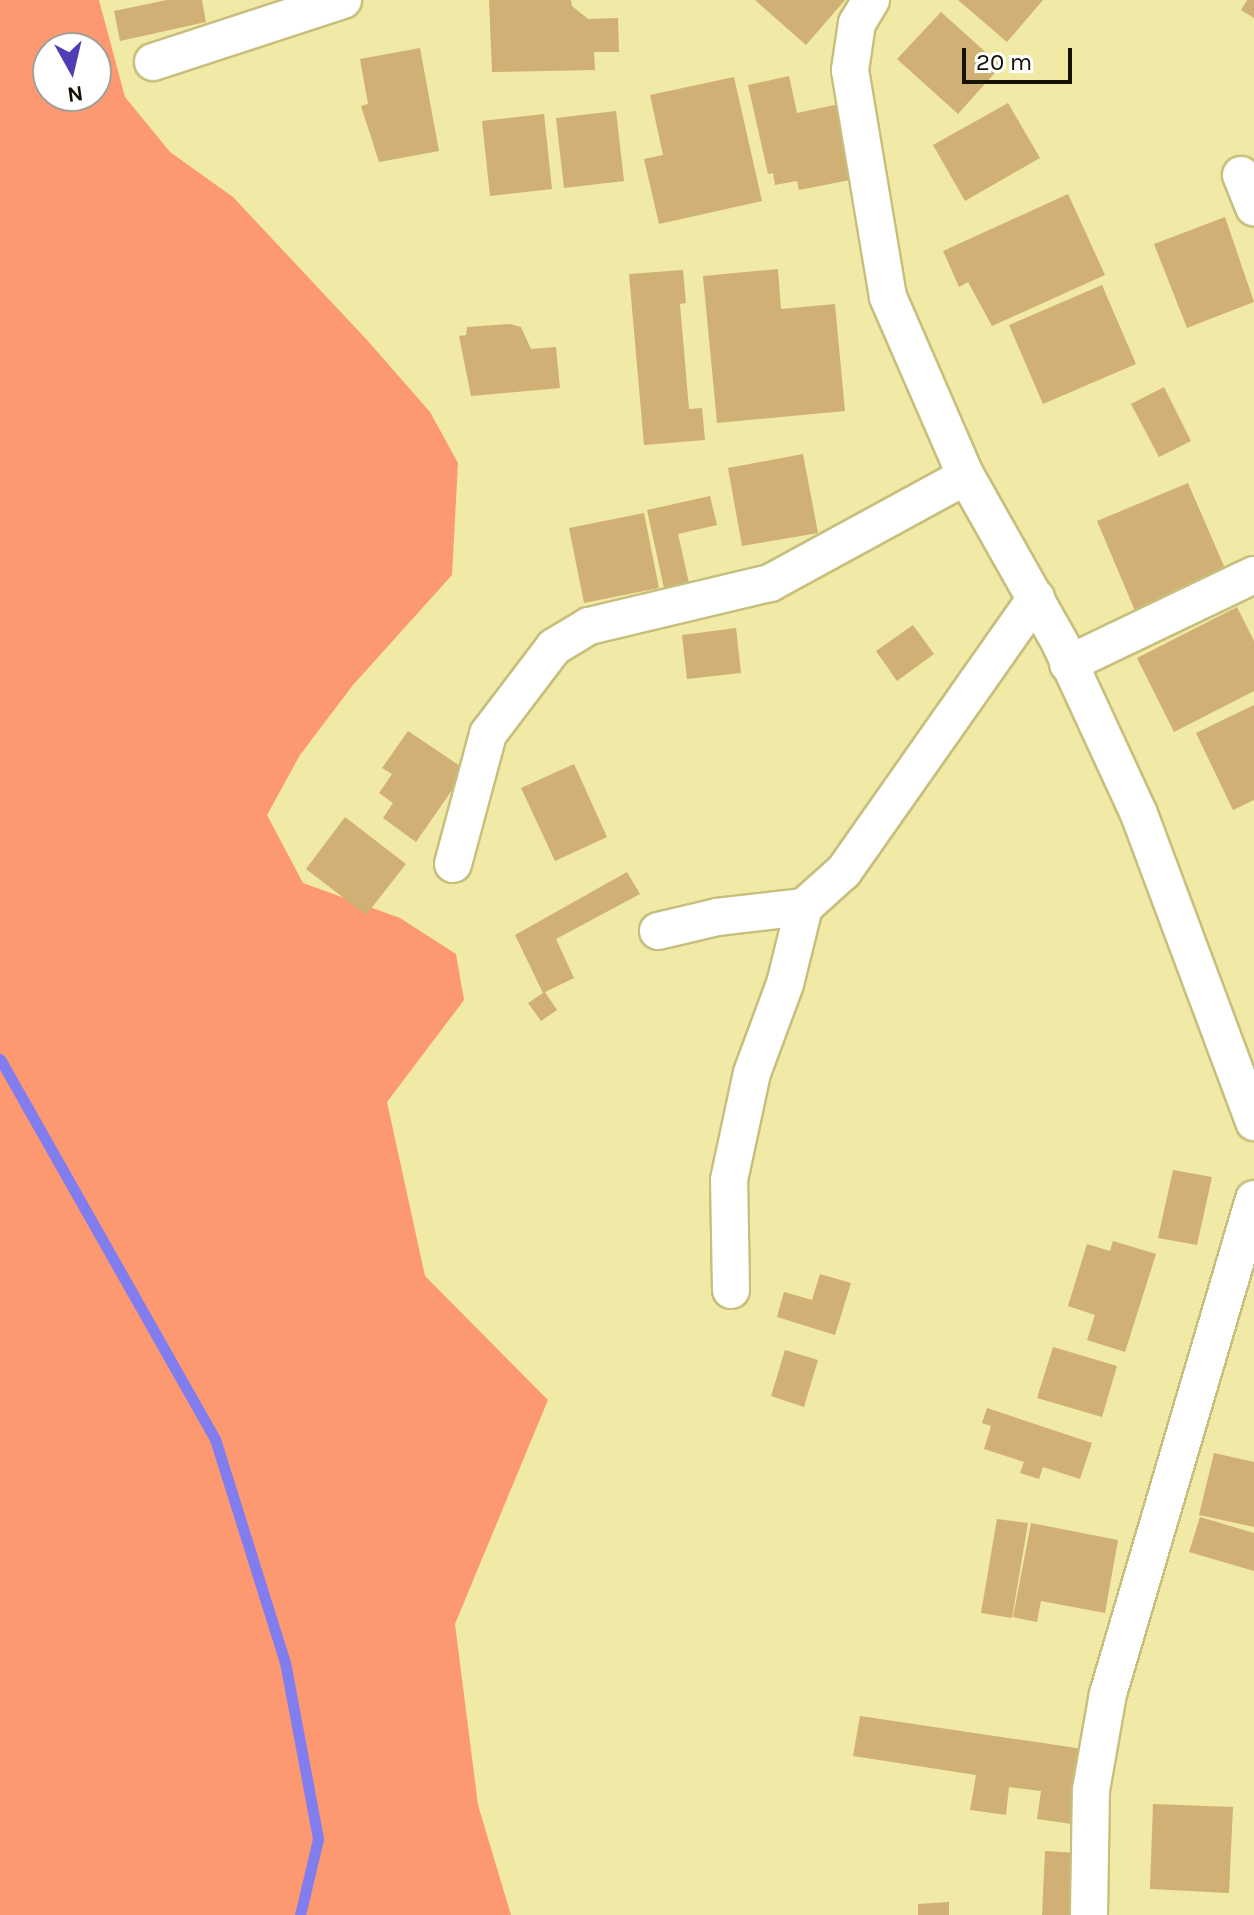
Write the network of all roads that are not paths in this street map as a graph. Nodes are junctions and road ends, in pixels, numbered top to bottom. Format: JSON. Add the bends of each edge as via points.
{"nodes":[{"id":1,"x":343,"y":0,"type":"edge"},
{"id":2,"x":871,"y":0,"type":"edge"},
{"id":3,"x":153,"y":62,"type":"dead end"},
{"id":4,"x":966,"y":476,"type":"junction"},
{"id":5,"x":1254,"y":575,"type":"edge"},
{"id":6,"x":1036,"y":598,"type":"junction"},
{"id":7,"x":1068,"y":664,"type":"junction"},
{"id":8,"x":453,"y":864,"type":"dead end"},
{"id":9,"x":804,"y":907,"type":"junction"},
{"id":10,"x":658,"y":931,"type":"dead end"},
{"id":11,"x":1254,"y":1122,"type":"edge"},
{"id":12,"x":1254,"y":1199,"type":"edge"},
{"id":13,"x":731,"y":1290,"type":"dead end"},
{"id":14,"x":1089,"y":1915,"type":"edge"}],
"edges":[{"from":1,"to":3,"type":"street"},
{"from":2,"to":4,"type":"street","via":[[857,23],[850,70],[888,297]]},
{"from":4,"to":6,"type":"street"},
{"from":4,"to":8,"type":"street","via":[[770,583],[589,626],[554,647],[488,734]]},
{"from":5,"to":7,"type":"street"},
{"from":6,"to":7,"type":"street"},
{"from":6,"to":9,"type":"street","via":[[844,871]]},
{"from":7,"to":11,"type":"street","via":[[1144,828]]},
{"from":9,"to":10,"type":"street","via":[[717,917]]},
{"from":9,"to":13,"type":"street","via":[[785,984],[752,1073],[729,1180]]},
{"from":12,"to":14,"type":"street","via":[[1108,1694],[1091,1790]]}]}
